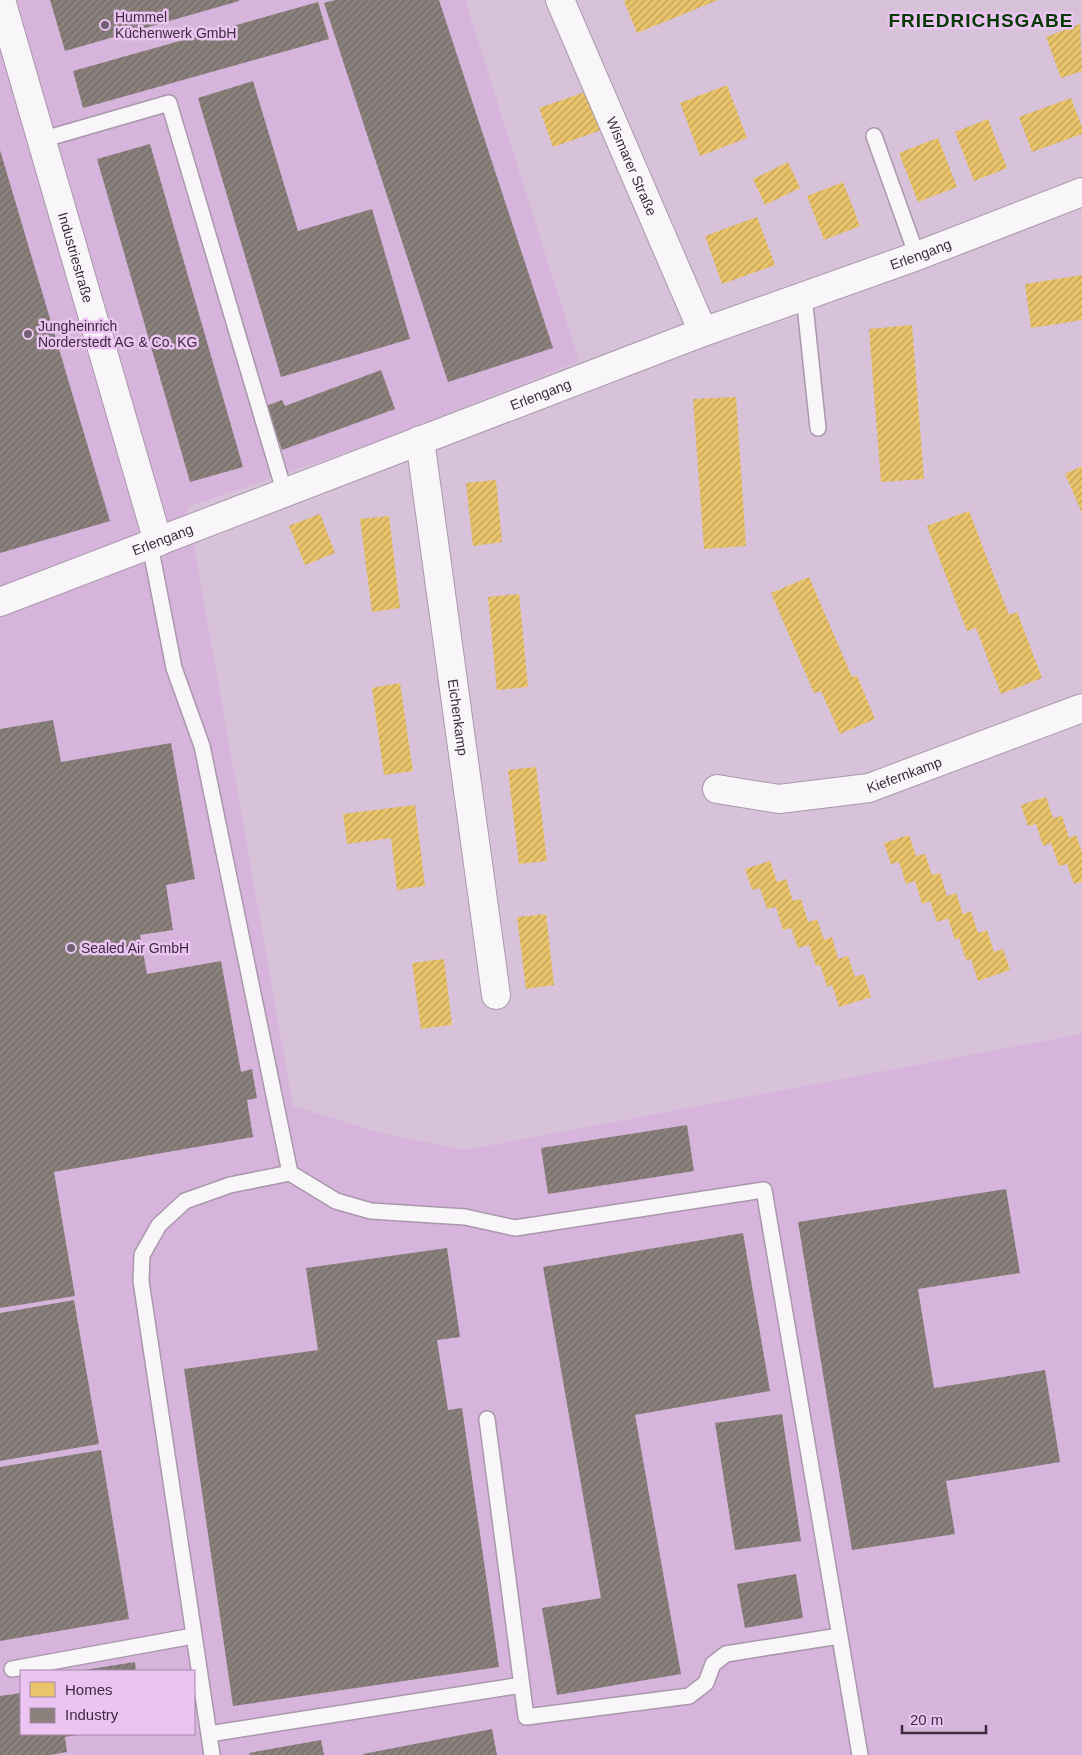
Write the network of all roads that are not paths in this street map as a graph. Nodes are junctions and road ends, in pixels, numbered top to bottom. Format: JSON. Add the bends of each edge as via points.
{"nodes":[{"id":1,"x":1,"y":0,"type":"edge"},
{"id":2,"x":560,"y":0,"type":"edge"},
{"id":3,"x":874,"y":136,"type":"dead end"},
{"id":4,"x":41,"y":140,"type":"junction"},
{"id":5,"x":1082,"y":192,"type":"edge"},
{"id":6,"x":917,"y":256,"type":"junction"},
{"id":7,"x":804,"y":296,"type":"junction"},
{"id":8,"x":703,"y":332,"type":"junction"},
{"id":9,"x":818,"y":428,"type":"dead end"},
{"id":10,"x":420,"y":440,"type":"junction"},
{"id":11,"x":285,"y":494,"type":"junction"},
{"id":12,"x":154,"y":544,"type":"junction"},
{"id":13,"x":0,"y":602,"type":"edge"},
{"id":14,"x":1082,"y":708,"type":"edge"},
{"id":15,"x":717,"y":789,"type":"dead end"},
{"id":16,"x":496,"y":995,"type":"dead end"},
{"id":17,"x":290,"y":1173,"type":"junction"},
{"id":18,"x":487,"y":1419,"type":"dead end"},
{"id":19,"x":193,"y":1636,"type":"junction"},
{"id":20,"x":839,"y":1636,"type":"junction"},
{"id":21,"x":12,"y":1670,"type":"dead end"},
{"id":22,"x":522,"y":1685,"type":"junction"},
{"id":23,"x":209,"y":1734,"type":"junction"},
{"id":24,"x":212,"y":1755,"type":"edge"},
{"id":25,"x":860,"y":1755,"type":"edge"}],
"edges":[{"from":1,"to":4,"type":"street","name":"Industriestraße"},
{"from":2,"to":8,"type":"street","name":"Wismarer Straße"},
{"from":3,"to":6,"type":"lane"},
{"from":4,"to":11,"type":"lane","via":[[169,103]]},
{"from":4,"to":12,"type":"street","name":"Industriestraße"},
{"from":5,"to":6,"type":"street","name":"Erlengang"},
{"from":6,"to":7,"type":"street","name":"Erlengang"},
{"from":7,"to":8,"type":"street","name":"Erlengang"},
{"from":7,"to":9,"type":"lane"},
{"from":8,"to":10,"type":"street","name":"Erlengang"},
{"from":10,"to":11,"type":"street","name":"Erlengang"},
{"from":10,"to":16,"type":"street","name":"Eichenkamp"},
{"from":11,"to":12,"type":"street","name":"Erlengang"},
{"from":12,"to":13,"type":"street","name":"Erlengang"},
{"from":12,"to":17,"type":"lane","via":[[174,668],[202,746]]},
{"from":14,"to":15,"type":"street","name":"Kiefernkamp","via":[[869,788],[779,799]]},
{"from":17,"to":19,"type":"lane","via":[[230,1185],[184,1201],[159,1225],[142,1255],[141,1282]]},
{"from":17,"to":20,"type":"lane","via":[[336,1201],[371,1211],[465,1217],[515,1228],[764,1190]]},
{"from":18,"to":22,"type":"lane"},
{"from":19,"to":21,"type":"lane"},
{"from":19,"to":23,"type":"lane"},
{"from":20,"to":22,"type":"lane","via":[[726,1654],[713,1664],[706,1683],[689,1696],[526,1717]]},
{"from":20,"to":25,"type":"lane"},
{"from":22,"to":23,"type":"lane"},
{"from":23,"to":24,"type":"lane"}]}
